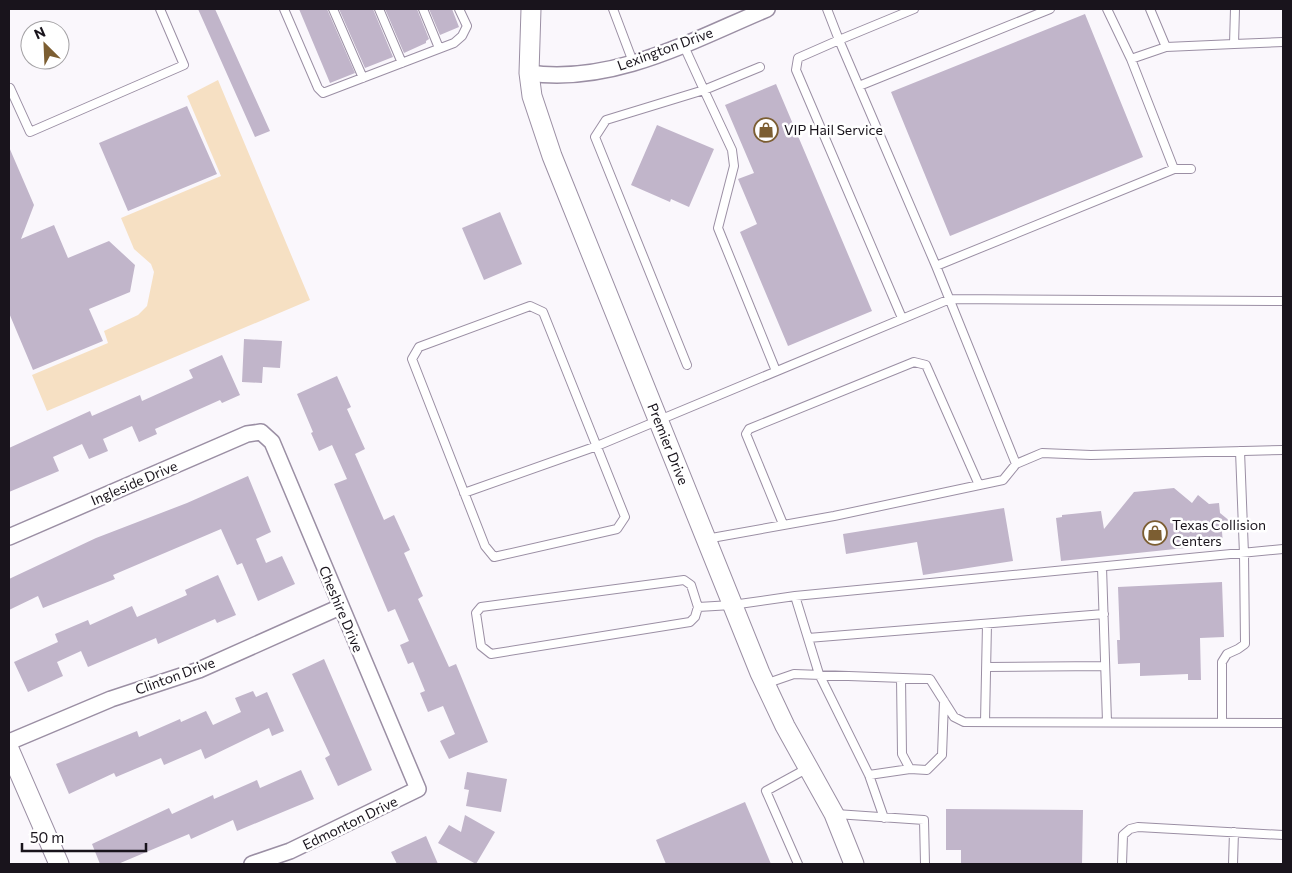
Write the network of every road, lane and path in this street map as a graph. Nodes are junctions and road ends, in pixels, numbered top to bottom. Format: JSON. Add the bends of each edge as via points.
{"nodes":[{"id":1,"x":160,"y":9,"type":"edge"},
{"id":2,"x":284,"y":9,"type":"edge"},
{"id":3,"x":333,"y":9,"type":"edge"},
{"id":4,"x":379,"y":9,"type":"edge"},
{"id":5,"x":423,"y":9,"type":"edge"},
{"id":6,"x":459,"y":9,"type":"edge"},
{"id":7,"x":531,"y":9,"type":"edge"},
{"id":8,"x":613,"y":9,"type":"edge"},
{"id":9,"x":768,"y":9,"type":"edge"},
{"id":10,"x":827,"y":9,"type":"edge"},
{"id":11,"x":914,"y":9,"type":"edge"},
{"id":12,"x":1050,"y":9,"type":"edge"},
{"id":13,"x":1107,"y":9,"type":"edge"},
{"id":14,"x":1150,"y":9,"type":"edge"},
{"id":15,"x":1235,"y":9,"type":"edge"},
{"id":16,"x":838,"y":40,"type":"junction"},
{"id":17,"x":1283,"y":42,"type":"edge"},
{"id":18,"x":683,"y":44,"type":"junction"},
{"id":19,"x":1234,"y":44,"type":"junction"},
{"id":20,"x":1166,"y":47,"type":"junction"},
{"id":21,"x":439,"y":48,"type":"junction"},
{"id":22,"x":1131,"y":59,"type":"junction"},
{"id":23,"x":633,"y":62,"type":"junction"},
{"id":24,"x":402,"y":63,"type":"junction"},
{"id":25,"x":760,"y":66,"type":"dead end"},
{"id":26,"x":530,"y":73,"type":"junction"},
{"id":27,"x":363,"y":78,"type":"junction"},
{"id":28,"x":859,"y":86,"type":"junction"},
{"id":29,"x":9,"y":89,"type":"edge"},
{"id":30,"x":704,"y":90,"type":"junction"},
{"id":31,"x":1191,"y":169,"type":"dead end"},
{"id":32,"x":1174,"y":170,"type":"junction"},
{"id":33,"x":936,"y":266,"type":"junction"},
{"id":34,"x":950,"y":299,"type":"junction"},
{"id":35,"x":1283,"y":301,"type":"edge"},
{"id":36,"x":902,"y":318,"type":"junction"},
{"id":37,"x":687,"y":365,"type":"dead end"},
{"id":38,"x":776,"y":371,"type":"junction"},
{"id":39,"x":658,"y":420,"type":"junction"},
{"id":40,"x":261,"y":432,"type":"joint"},
{"id":41,"x":597,"y":446,"type":"junction"},
{"id":42,"x":1283,"y":450,"type":"edge"},
{"id":43,"x":1240,"y":451,"type":"junction"},
{"id":44,"x":1016,"y":464,"type":"junction"},
{"id":45,"x":979,"y":485,"type":"junction"},
{"id":46,"x":464,"y":493,"type":"junction"},
{"id":47,"x":783,"y":524,"type":"junction"},
{"id":48,"x":9,"y":537,"type":"edge"},
{"id":49,"x":706,"y":539,"type":"junction"},
{"id":50,"x":1283,"y":549,"type":"edge"},
{"id":51,"x":1244,"y":554,"type":"junction"},
{"id":52,"x":1102,"y":567,"type":"junction"},
{"id":53,"x":795,"y":596,"type":"junction"},
{"id":54,"x":732,"y":605,"type":"junction"},
{"id":55,"x":340,"y":607,"type":"junction"},
{"id":56,"x":698,"y":607,"type":"junction"},
{"id":57,"x":1104,"y":614,"type":"junction"},
{"id":58,"x":987,"y":624,"type":"junction"},
{"id":59,"x":808,"y":638,"type":"junction"},
{"id":60,"x":1106,"y":666,"type":"junction"},
{"id":61,"x":987,"y":667,"type":"junction"},
{"id":62,"x":819,"y":674,"type":"junction"},
{"id":63,"x":901,"y":678,"type":"junction"},
{"id":64,"x":765,"y":684,"type":"junction"},
{"id":65,"x":944,"y":699,"type":"junction"},
{"id":66,"x":985,"y":722,"type":"junction"},
{"id":67,"x":1107,"y":722,"type":"junction"},
{"id":68,"x":1222,"y":722,"type":"junction"},
{"id":69,"x":1283,"y":723,"type":"edge"},
{"id":70,"x":9,"y":742,"type":"edge"},
{"id":71,"x":9,"y":749,"type":"edge"},
{"id":72,"x":808,"y":768,"type":"junction"},
{"id":73,"x":910,"y":768,"type":"junction"},
{"id":74,"x":869,"y":775,"type":"junction"},
{"id":75,"x":418,"y":789,"type":"joint"},
{"id":76,"x":834,"y":814,"type":"junction"},
{"id":77,"x":884,"y":818,"type":"junction"},
{"id":78,"x":1234,"y":832,"type":"junction"},
{"id":79,"x":1283,"y":834,"type":"edge"},
{"id":80,"x":59,"y":864,"type":"edge"},
{"id":81,"x":252,"y":864,"type":"edge"},
{"id":82,"x":798,"y":864,"type":"edge"},
{"id":83,"x":854,"y":864,"type":"edge"},
{"id":84,"x":925,"y":864,"type":"edge"},
{"id":85,"x":1122,"y":864,"type":"edge"},
{"id":86,"x":1233,"y":864,"type":"edge"}],
"edges":[{"from":1,"to":29,"type":"lane","via":[[184,65],[30,132]]},
{"from":2,"to":27,"type":"lane","via":[[323,93]]},
{"from":3,"to":27,"type":"lane"},
{"from":4,"to":24,"type":"lane"},
{"from":5,"to":21,"type":"lane"},
{"from":6,"to":21,"type":"lane","via":[[467,26],[462,36],[454,43]]},
{"from":7,"to":26,"type":"street","name":"Premier Drive"},
{"from":8,"to":23,"type":"lane"},
{"from":9,"to":18,"type":"street","name":"Lexington Drive"},
{"from":10,"to":16,"type":"lane"},
{"from":11,"to":16,"type":"lane"},
{"from":12,"to":28,"type":"lane"},
{"from":13,"to":22,"type":"lane"},
{"from":14,"to":20,"type":"lane"},
{"from":15,"to":19,"type":"lane"},
{"from":16,"to":28,"type":"lane"},
{"from":16,"to":36,"type":"lane","via":[[798,58],[796,70]]},
{"from":17,"to":19,"type":"lane"},
{"from":18,"to":23,"type":"street","name":"Lexington Drive"},
{"from":18,"to":30,"type":"lane"},
{"from":19,"to":20,"type":"lane"},
{"from":20,"to":22,"type":"lane"},
{"from":21,"to":24,"type":"lane"},
{"from":22,"to":32,"type":"lane"},
{"from":23,"to":26,"type":"street","name":"Lexington Drive","via":[[579,75],[555,77]]},
{"from":24,"to":27,"type":"lane"},
{"from":25,"to":30,"type":"lane"},
{"from":26,"to":39,"type":"street","name":"Premier Drive","via":[[532,96],[546,140]]},
{"from":28,"to":33,"type":"lane"},
{"from":30,"to":37,"type":"lane","via":[[606,120],[595,137]]},
{"from":30,"to":38,"type":"lane","via":[[732,150],[734,166],[718,228]]},
{"from":31,"to":32,"type":"lane"},
{"from":32,"to":33,"type":"lane"},
{"from":33,"to":34,"type":"lane"},
{"from":34,"to":35,"type":"lane"},
{"from":34,"to":36,"type":"lane"},
{"from":34,"to":44,"type":"lane"},
{"from":36,"to":38,"type":"lane"},
{"from":38,"to":39,"type":"lane"},
{"from":39,"to":41,"type":"lane"},
{"from":39,"to":49,"type":"street","name":"Premier Drive"},
{"from":40,"to":48,"type":"street","name":"Ingleside Drive","via":[[248,434]]},
{"from":40,"to":55,"type":"street","name":"Cheshire Drive","via":[[272,442]]},
{"from":41,"to":46,"type":"lane"},
{"from":41,"to":46,"type":"lane","via":[[625,516],[617,529],[494,557],[485,546]]},
{"from":41,"to":46,"type":"lane","via":[[543,312],[530,306],[419,347],[412,359]]},
{"from":42,"to":43,"type":"lane"},
{"from":43,"to":44,"type":"lane","via":[[1042,454]]},
{"from":43,"to":51,"type":"lane"},
{"from":44,"to":45,"type":"lane","via":[[1003,480]]},
{"from":45,"to":47,"type":"lane"},
{"from":45,"to":47,"type":"lane","via":[[926,365],[914,362],[749,429],[746,434]]},
{"from":47,"to":49,"type":"lane"},
{"from":49,"to":54,"type":"street","name":"Premier Drive"},
{"from":50,"to":51,"type":"lane"},
{"from":51,"to":52,"type":"lane"},
{"from":51,"to":68,"type":"lane","via":[[1245,644],[1227,654],[1222,662]]},
{"from":52,"to":53,"type":"lane"},
{"from":52,"to":57,"type":"lane"},
{"from":53,"to":54,"type":"lane"},
{"from":53,"to":59,"type":"lane"},
{"from":54,"to":56,"type":"lane"},
{"from":54,"to":64,"type":"street","name":"Premier Drive"},
{"from":55,"to":70,"type":"street","name":"Clinton Drive","via":[[199,670],[111,699]]},
{"from":55,"to":75,"type":"street","name":"Cheshire Drive"},
{"from":56,"to":56,"type":"lane","via":[[690,622],[490,654],[481,646],[476,612],[481,607],[684,580],[691,585]]},
{"from":57,"to":58,"type":"lane"},
{"from":57,"to":60,"type":"lane"},
{"from":58,"to":59,"type":"lane"},
{"from":58,"to":61,"type":"lane"},
{"from":59,"to":62,"type":"lane"},
{"from":60,"to":61,"type":"lane"},
{"from":60,"to":67,"type":"lane"},
{"from":61,"to":66,"type":"lane"},
{"from":62,"to":63,"type":"lane"},
{"from":62,"to":64,"type":"lane","via":[[794,674]]},
{"from":62,"to":74,"type":"lane"},
{"from":63,"to":65,"type":"lane","via":[[930,678]]},
{"from":63,"to":73,"type":"lane","via":[[902,754]]},
{"from":64,"to":72,"type":"street","name":"Premier Drive"},
{"from":65,"to":66,"type":"lane","via":[[954,717],[964,722]]},
{"from":65,"to":73,"type":"lane","via":[[942,754],[927,770]]},
{"from":66,"to":67,"type":"lane"},
{"from":67,"to":68,"type":"lane"},
{"from":68,"to":69,"type":"lane"},
{"from":71,"to":80,"type":"street"},
{"from":72,"to":76,"type":"street","name":"Premier Drive"},
{"from":72,"to":82,"type":"lane","via":[[766,791]]},
{"from":73,"to":74,"type":"lane"},
{"from":74,"to":77,"type":"lane"},
{"from":75,"to":81,"type":"street","name":"Edmonton Drive","via":[[290,851]]},
{"from":76,"to":77,"type":"lane"},
{"from":76,"to":83,"type":"street","name":"Premier Drive"},
{"from":77,"to":84,"type":"lane","via":[[924,820]]},
{"from":78,"to":79,"type":"lane"},
{"from":78,"to":85,"type":"lane","via":[[1130,829],[1124,835]]},
{"from":78,"to":86,"type":"lane"}]}
